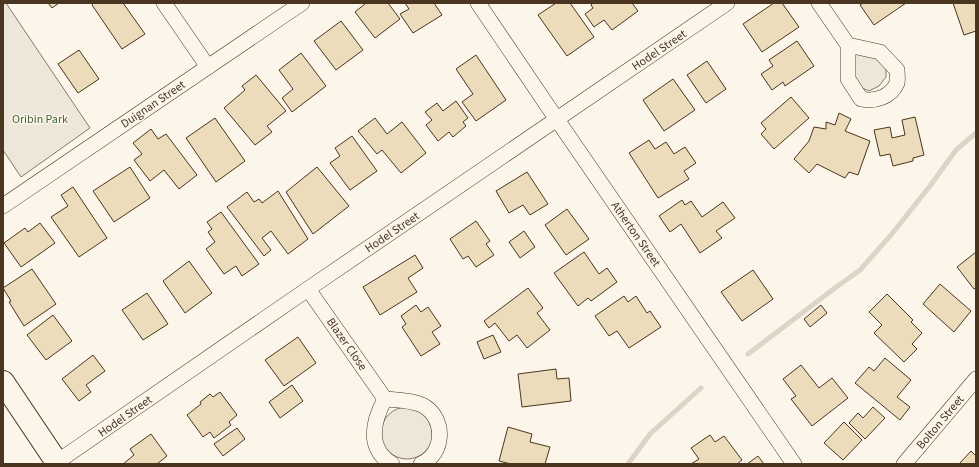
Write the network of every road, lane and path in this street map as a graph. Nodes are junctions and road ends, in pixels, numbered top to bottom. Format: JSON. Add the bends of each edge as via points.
{"nodes":[{"id":1,"x":164,"y":3,"type":"edge"},
{"id":2,"x":302,"y":3,"type":"edge"},
{"id":3,"x":478,"y":3,"type":"edge"},
{"id":4,"x":727,"y":3,"type":"edge"},
{"id":5,"x":819,"y":3,"type":"edge"},
{"id":6,"x":848,"y":46,"type":"dead end"},
{"id":7,"x":208,"y":67,"type":"junction"},
{"id":8,"x":557,"y":120,"type":"junction"},
{"id":9,"x":3,"y":206,"type":"edge"},
{"id":10,"x":308,"y":289,"type":"junction"},
{"id":11,"x":976,"y":379,"type":"edge"},
{"id":12,"x":4,"y":386,"type":"edge"},
{"id":13,"x":385,"y":399,"type":"junction"},
{"id":14,"x":58,"y":463,"type":"edge"},
{"id":15,"x":392,"y":464,"type":"edge"},
{"id":16,"x":421,"y":464,"type":"edge"},
{"id":17,"x":794,"y":464,"type":"edge"},
{"id":18,"x":904,"y":464,"type":"edge"}],
"edges":[{"from":1,"to":7,"type":"street"},
{"from":2,"to":7,"type":"street","name":"Duignan Street"},
{"from":3,"to":8,"type":"street","name":"Atherton Street"},
{"from":4,"to":8,"type":"street","name":"Hodel Street"},
{"from":5,"to":6,"type":"street"},
{"from":7,"to":9,"type":"street","name":"Duignan Street"},
{"from":8,"to":10,"type":"street","name":"Hodel Street"},
{"from":8,"to":17,"type":"street","name":"Atherton Street"},
{"from":10,"to":13,"type":"street","name":"Blazer Close"},
{"from":10,"to":14,"type":"street","name":"Hodel Street"},
{"from":11,"to":18,"type":"street","name":"Bolton Street"},
{"from":12,"to":14,"type":"street"},
{"from":13,"to":15,"type":"street","via":[[379,410],[374,442],[378,452]]},
{"from":13,"to":16,"type":"street","via":[[413,402],[423,406],[438,422],[439,444],[433,455]]}]}
